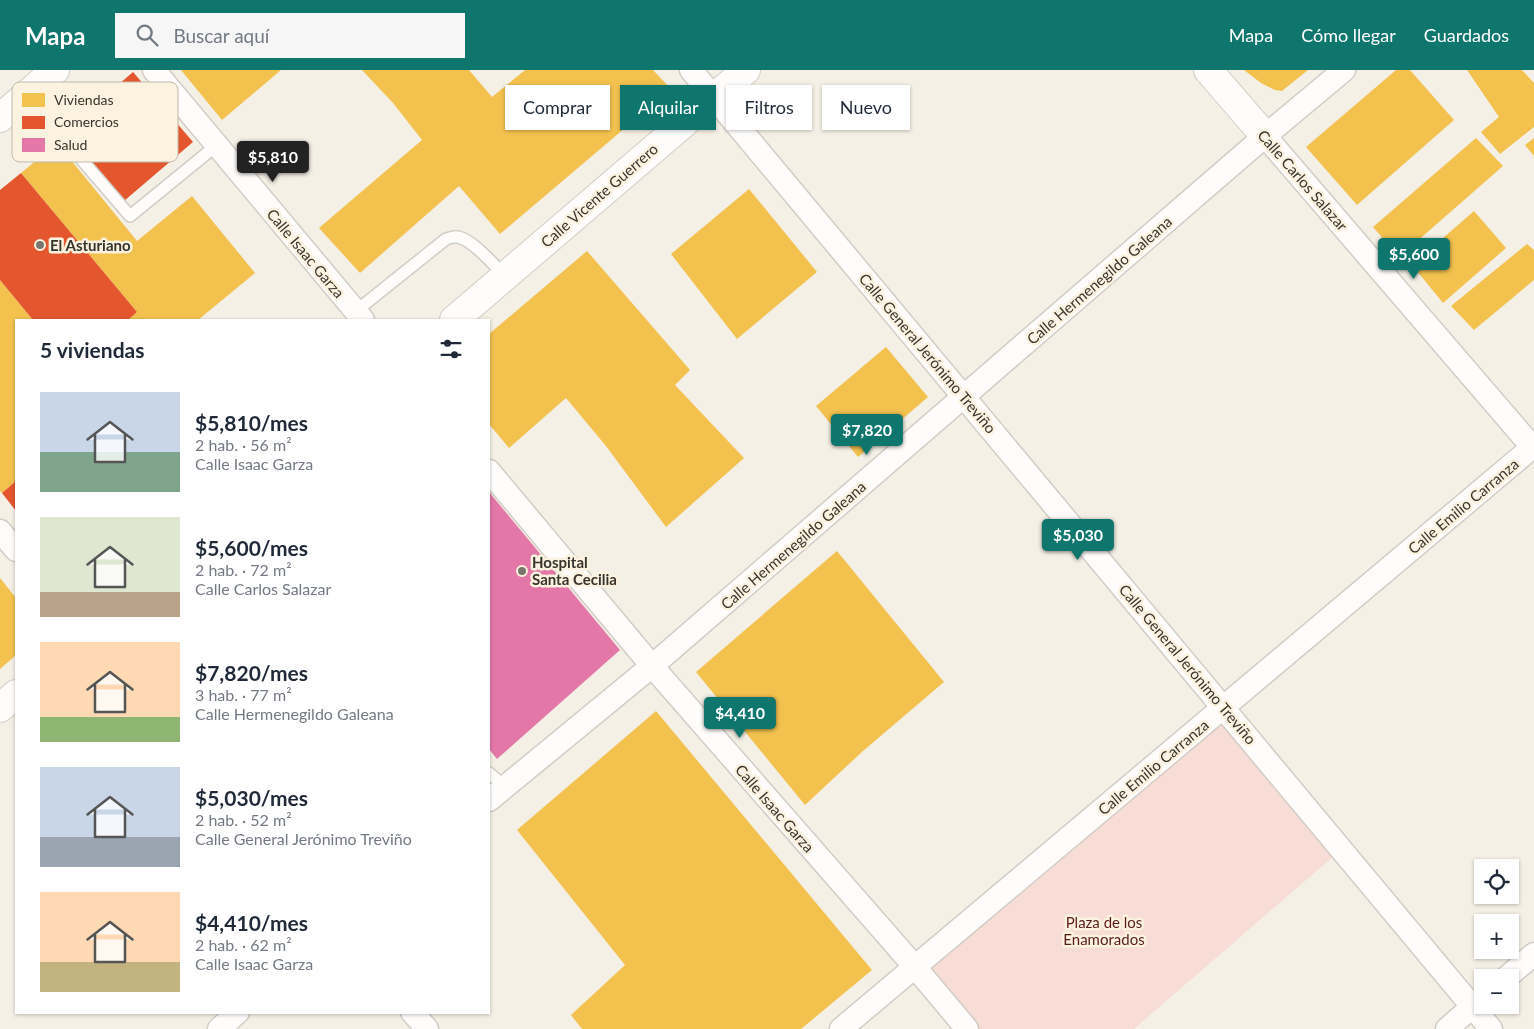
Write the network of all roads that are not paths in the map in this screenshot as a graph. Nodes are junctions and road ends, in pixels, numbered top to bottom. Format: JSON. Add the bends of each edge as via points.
{"nodes":[{"id":1,"x":55,"y":70,"type":"edge"},
{"id":2,"x":154,"y":70,"type":"edge"},
{"id":3,"x":691,"y":70,"type":"edge"},
{"id":4,"x":746,"y":70,"type":"edge"},
{"id":5,"x":1208,"y":70,"type":"edge"},
{"id":6,"x":1344,"y":70,"type":"edge"},
{"id":7,"x":41,"y":82,"type":"edge"},
{"id":8,"x":164,"y":82,"type":"edge"},
{"id":9,"x":704,"y":85,"type":"edge"},
{"id":10,"x":716,"y":94,"type":"edge"},
{"id":11,"x":716,"y":98,"type":"edge"},
{"id":12,"x":178,"y":99,"type":"edge"},
{"id":13,"x":12,"y":107,"type":"edge"},
{"id":14,"x":0,"y":118,"type":"edge"},
{"id":15,"x":675,"y":130,"type":"edge"},
{"id":16,"x":1265,"y":136,"type":"junction"},
{"id":17,"x":216,"y":145,"type":"junction"},
{"id":18,"x":84,"y":162,"type":"edge"},
{"id":19,"x":505,"y":276,"type":"junction"},
{"id":20,"x":359,"y":316,"type":"edge"},
{"id":21,"x":455,"y":319,"type":"edge"},
{"id":22,"x":964,"y":397,"type":"junction"},
{"id":23,"x":1534,"y":447,"type":"edge"},
{"id":24,"x":490,"y":472,"type":"edge"},
{"id":25,"x":0,"y":531,"type":"edge"},
{"id":26,"x":15,"y":549,"type":"edge"},
{"id":27,"x":652,"y":666,"type":"junction"},
{"id":28,"x":15,"y":695,"type":"edge"},
{"id":29,"x":1224,"y":707,"type":"junction"},
{"id":30,"x":0,"y":708,"type":"edge"},
{"id":31,"x":494,"y":787,"type":"edge"},
{"id":32,"x":1534,"y":954,"type":"edge"},
{"id":33,"x":914,"y":967,"type":"junction"},
{"id":34,"x":1516,"y":969,"type":"edge"},
{"id":35,"x":1474,"y":999,"type":"edge"},
{"id":36,"x":1474,"y":1005,"type":"edge"},
{"id":37,"x":236,"y":1014,"type":"edge"},
{"id":38,"x":414,"y":1014,"type":"edge"},
{"id":39,"x":1483,"y":1014,"type":"edge"},
{"id":40,"x":219,"y":1029,"type":"edge"},
{"id":41,"x":427,"y":1029,"type":"edge"},
{"id":42,"x":841,"y":1029,"type":"edge"},
{"id":43,"x":967,"y":1029,"type":"edge"},
{"id":44,"x":1447,"y":1029,"type":"edge"},
{"id":45,"x":1491,"y":1029,"type":"edge"}],
"edges":[{"from":1,"to":7,"type":"street"},
{"from":2,"to":8,"type":"street","name":"Calle Isaac Garza"},
{"from":3,"to":9,"type":"street","name":"Calle General Jerónimo Treviño"},
{"from":4,"to":10,"type":"street","name":"Calle Vicente Guerrero"},
{"from":5,"to":16,"type":"street","name":"Calle Carlos Salazar"},
{"from":6,"to":16,"type":"street","name":"Calle Hermenegildo Galeana"},
{"from":11,"to":22,"type":"street","name":"Calle General Jerónimo Treviño"},
{"from":12,"to":17,"type":"street","name":"Calle Isaac Garza"},
{"from":13,"to":14,"type":"street"},
{"from":15,"to":19,"type":"street","name":"Calle Vicente Guerrero"},
{"from":16,"to":22,"type":"street","name":"Calle Hermenegildo Galeana"},
{"from":16,"to":23,"type":"street","name":"Calle Carlos Salazar"},
{"from":17,"to":18,"type":"lane","via":[[130,216]]},
{"from":17,"to":20,"type":"street","name":"Calle Isaac Garza"},
{"from":19,"to":20,"type":"lane","via":[[468,242],[453,237],[446,239]]},
{"from":19,"to":21,"type":"street","name":"Calle Vicente Guerrero"},
{"from":22,"to":27,"type":"street","name":"Calle Hermenegildo Galeana"},
{"from":22,"to":29,"type":"street","name":"Calle General Jerónimo Treviño"},
{"from":23,"to":29,"type":"street","name":"Calle Emilio Carranza"},
{"from":24,"to":27,"type":"street","name":"Calle Isaac Garza"},
{"from":25,"to":26,"type":"street"},
{"from":27,"to":31,"type":"street","name":"Calle Hermenegildo Galeana"},
{"from":27,"to":33,"type":"street","name":"Calle Isaac Garza"},
{"from":28,"to":30,"type":"street"},
{"from":29,"to":33,"type":"street","name":"Calle Emilio Carranza"},
{"from":29,"to":35,"type":"street","name":"Calle General Jerónimo Treviño"},
{"from":32,"to":34,"type":"street"},
{"from":33,"to":42,"type":"street","name":"Calle Emilio Carranza"},
{"from":33,"to":43,"type":"street","name":"Calle Isaac Garza"},
{"from":36,"to":44,"type":"street"},
{"from":37,"to":40,"type":"street"},
{"from":38,"to":41,"type":"street"},
{"from":39,"to":45,"type":"street","name":"Calle General Jerónimo Treviño"}]}
